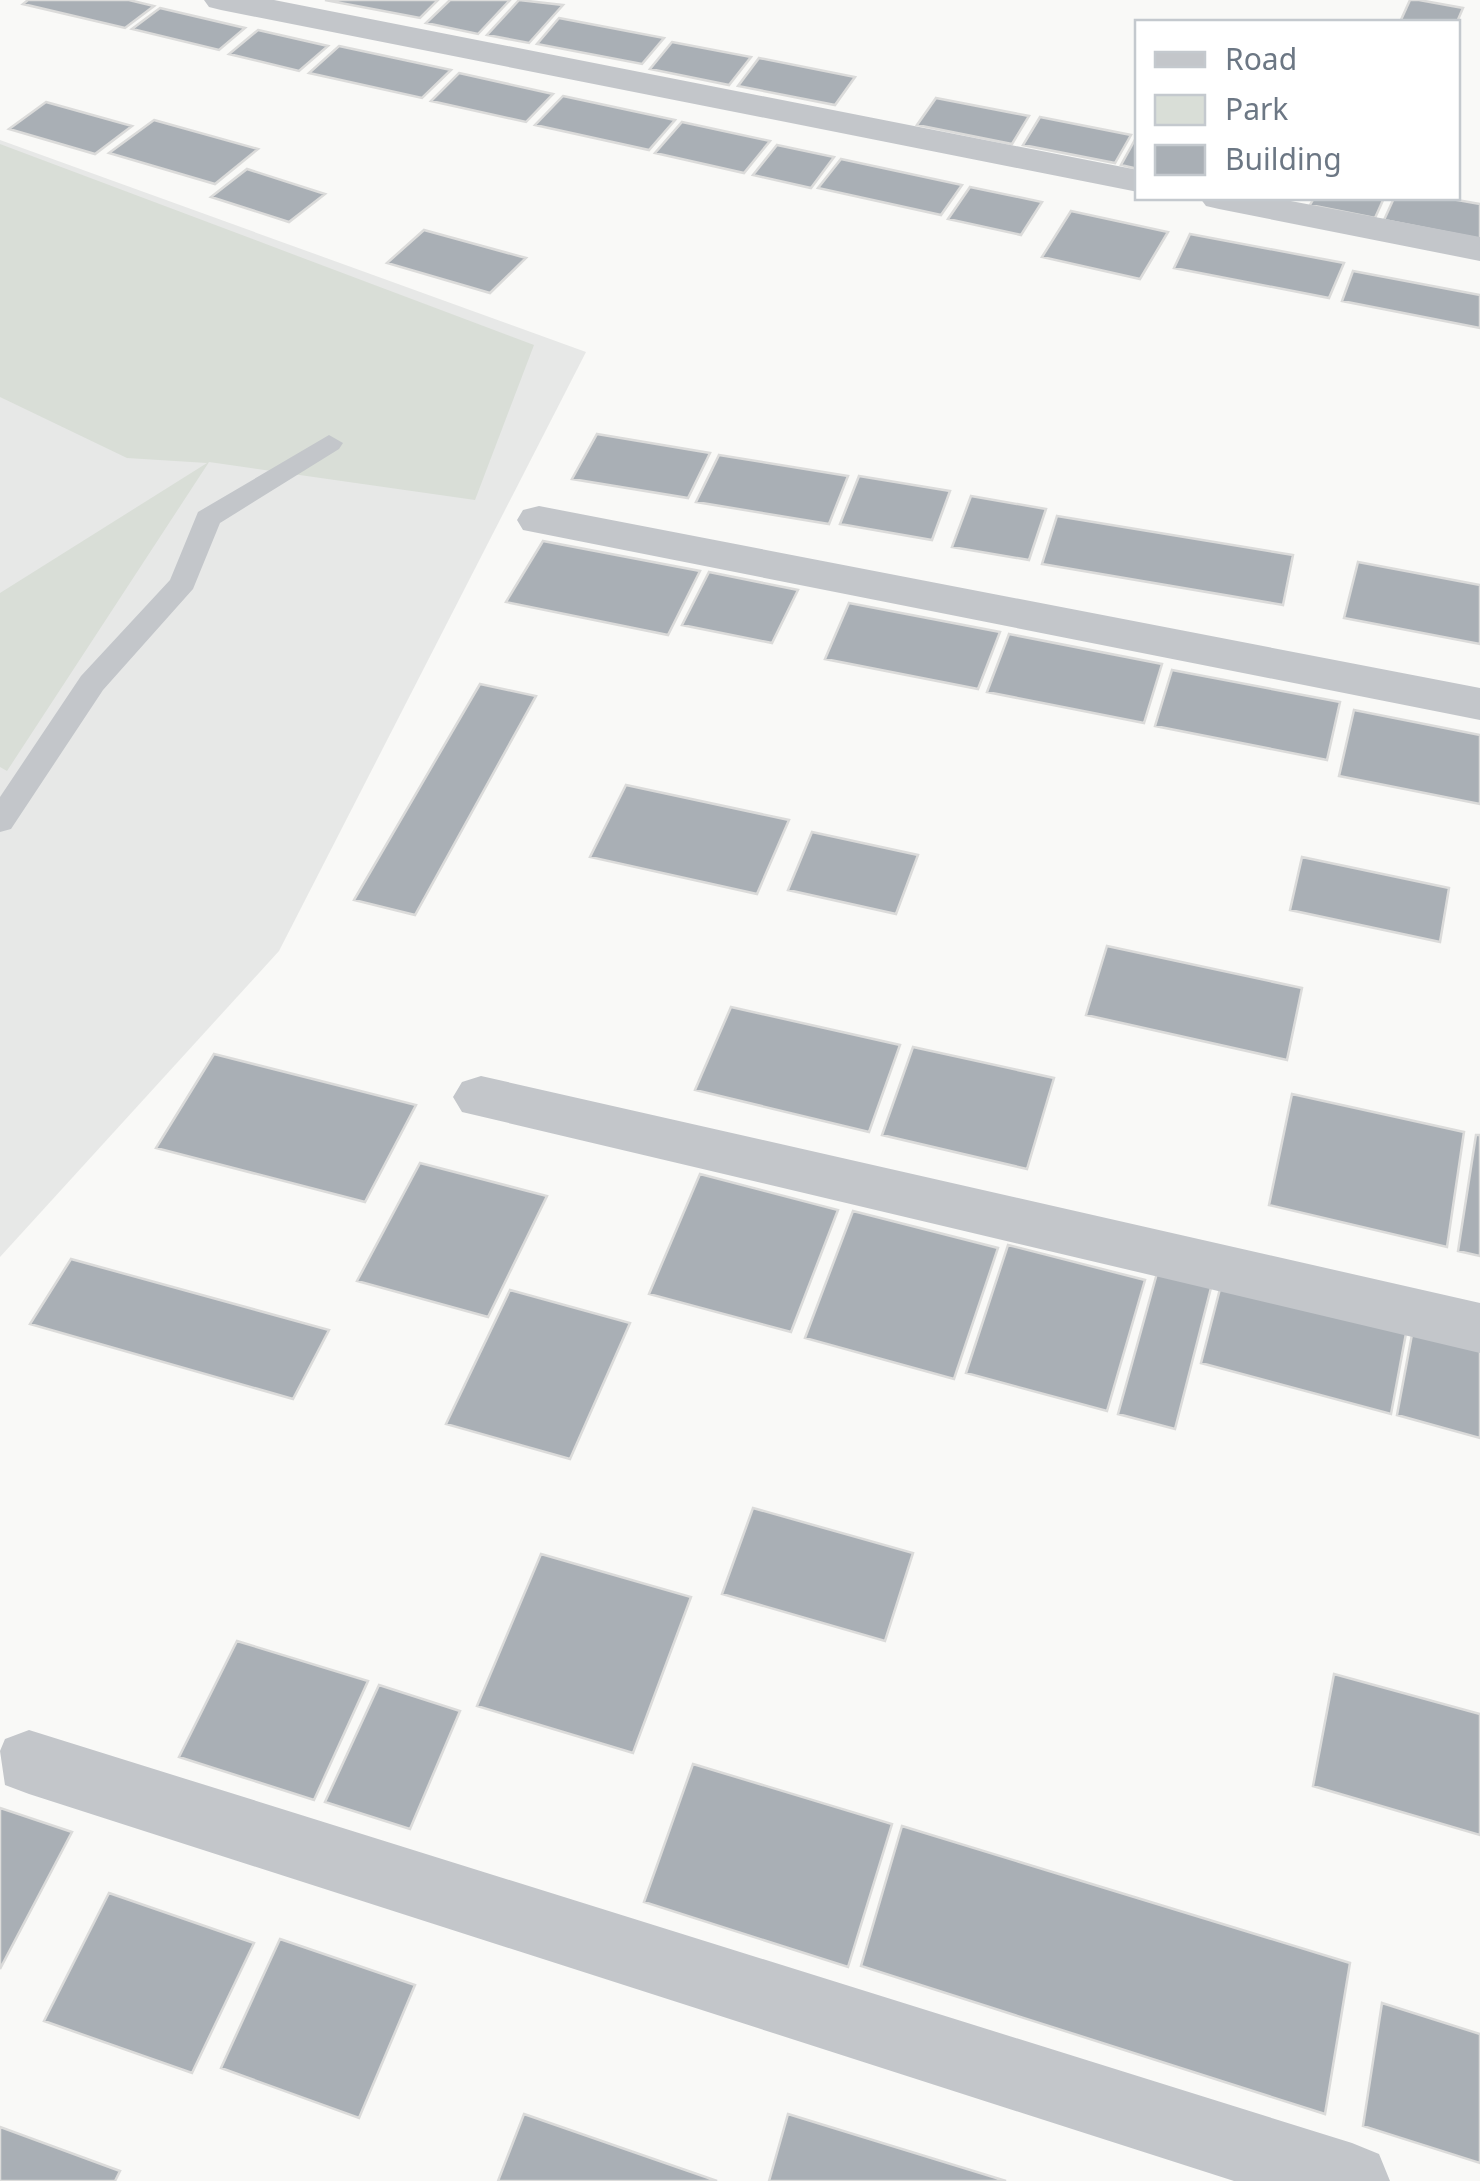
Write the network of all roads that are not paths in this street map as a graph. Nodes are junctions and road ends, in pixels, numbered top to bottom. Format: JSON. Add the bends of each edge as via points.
{"nodes":[{"id":1,"x":221,"y":0,"type":"edge"},
{"id":2,"x":1135,"y":180,"type":"edge"},
{"id":3,"x":1229,"y":200,"type":"edge"},
{"id":4,"x":1480,"y":249,"type":"edge"},
{"id":5,"x":329,"y":443,"type":"dead end"},
{"id":6,"x":539,"y":520,"type":"dead end"},
{"id":7,"x":1480,"y":704,"type":"edge"},
{"id":8,"x":0,"y":821,"type":"edge"},
{"id":9,"x":481,"y":1097,"type":"dead end"},
{"id":10,"x":1480,"y":1328,"type":"edge"},
{"id":11,"x":30,"y":1762,"type":"dead end"},
{"id":12,"x":1352,"y":2181,"type":"edge"}],
"edges":[{"from":1,"to":2,"type":"street"},
{"from":3,"to":4,"type":"street"},
{"from":5,"to":8,"type":"lane","via":[[208,518],[183,583],[92,684]]},
{"from":6,"to":7,"type":"street"},
{"from":9,"to":10,"type":"street"},
{"from":11,"to":12,"type":"street"}]}
